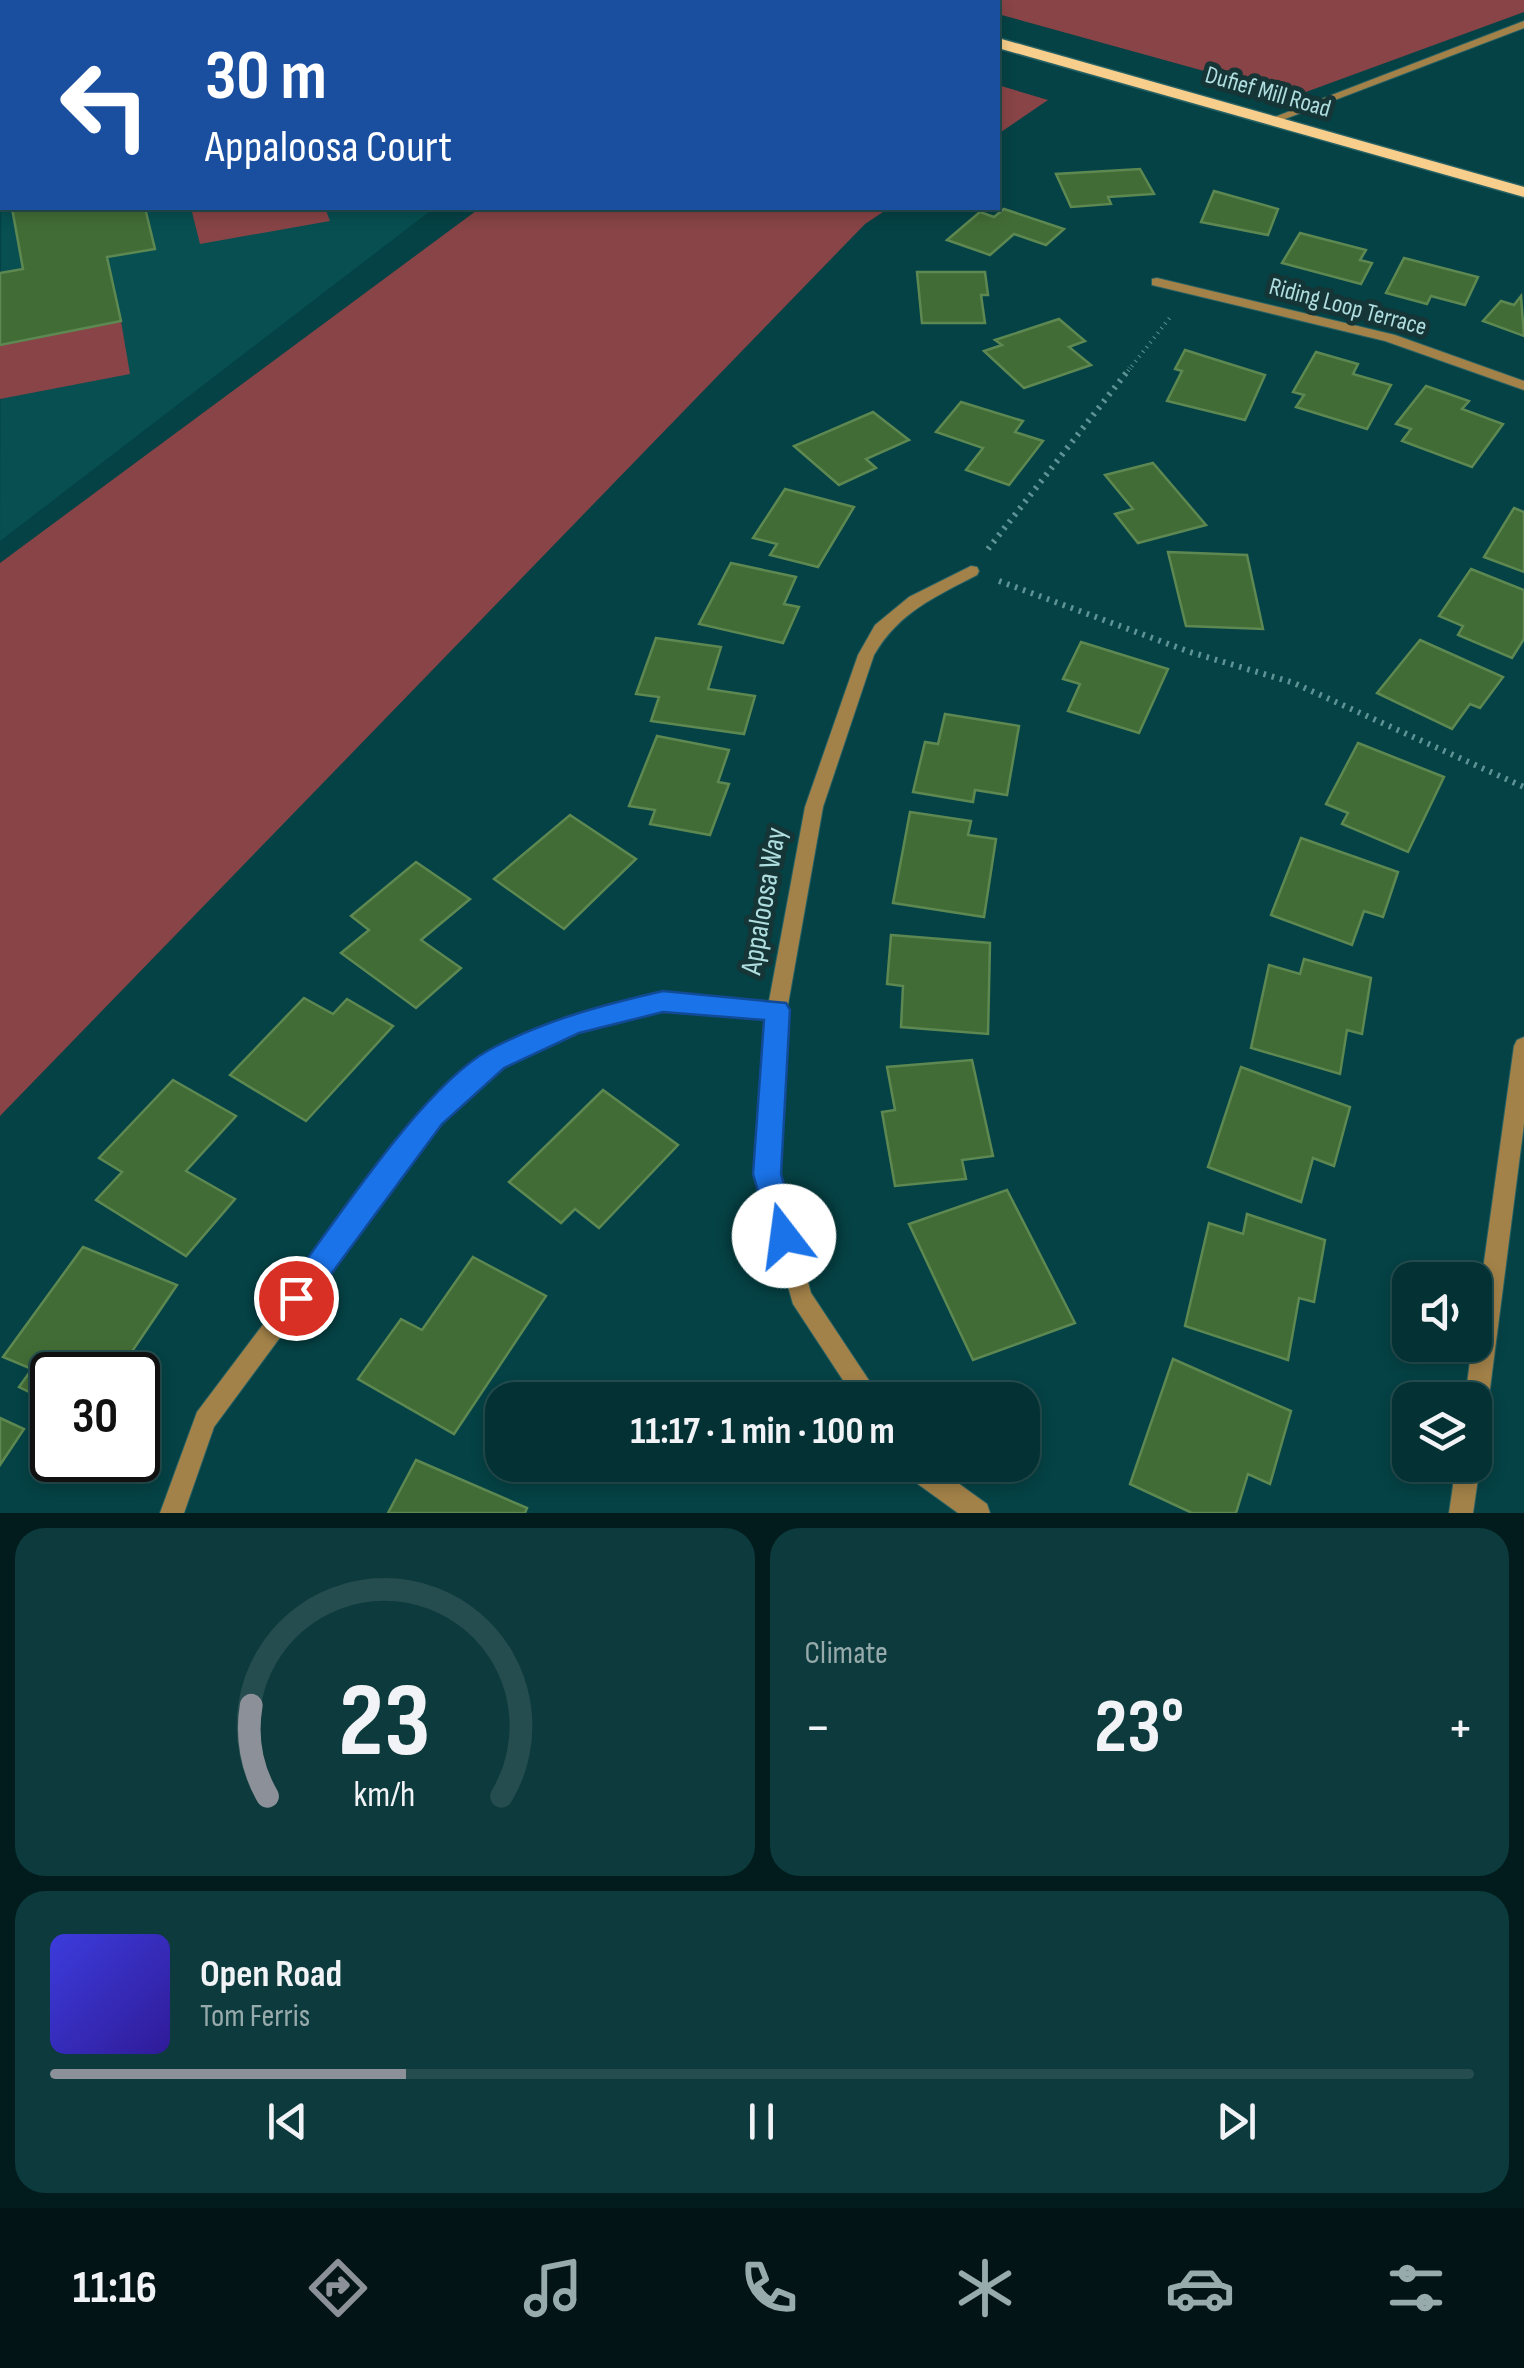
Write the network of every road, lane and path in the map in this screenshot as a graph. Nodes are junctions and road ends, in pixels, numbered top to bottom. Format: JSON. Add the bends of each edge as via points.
{"nodes":[{"id":1,"x":1524,"y":24,"type":"edge"},
{"id":2,"x":1000,"y":44,"type":"edge"},
{"id":3,"x":1273,"y":120,"type":"junction"},
{"id":4,"x":1524,"y":192,"type":"edge"},
{"id":5,"x":1157,"y":282,"type":"dead end"},
{"id":6,"x":1191,"y":290,"type":"junction"},
{"id":7,"x":1524,"y":386,"type":"edge"},
{"id":8,"x":971,"y":571,"type":"junction"},
{"id":9,"x":1524,"y":787,"type":"edge"},
{"id":10,"x":777,"y":1010,"type":"junction"},
{"id":11,"x":1524,"y":1046,"type":"edge"},
{"id":12,"x":858,"y":1382,"type":"edge"},
{"id":13,"x":1479,"y":1382,"type":"edge"},
{"id":14,"x":936,"y":1482,"type":"edge"},
{"id":15,"x":1466,"y":1482,"type":"edge"},
{"id":16,"x":172,"y":1513,"type":"edge"},
{"id":17,"x":978,"y":1513,"type":"edge"},
{"id":18,"x":1462,"y":1513,"type":"edge"}],
"edges":[{"from":1,"to":3,"type":"street"},
{"from":2,"to":3,"type":"main road","name":"Dufief Mill Road"},
{"from":3,"to":4,"type":"main road","name":"Dufief Mill Road"},
{"from":5,"to":6,"type":"street","name":"Riding Loop Terrace"},
{"from":6,"to":7,"type":"street","name":"Riding Loop Terrace","via":[[1390,338]]},
{"from":6,"to":8,"type":"path"},
{"from":8,"to":9,"type":"path","via":[[1294,683]]},
{"from":8,"to":10,"type":"street","name":"Appaloosa Way","via":[[880,629],[866,655],[814,807]]},
{"from":10,"to":12,"type":"street","name":"Appaloosa Way","via":[[767,1174],[801,1297]]},
{"from":10,"to":16,"type":"street","via":[[663,1002],[574,1023],[495,1060],[432,1116],[205,1420]]},
{"from":11,"to":13,"type":"street"},
{"from":14,"to":17,"type":"street"},
{"from":15,"to":18,"type":"street"}]}
